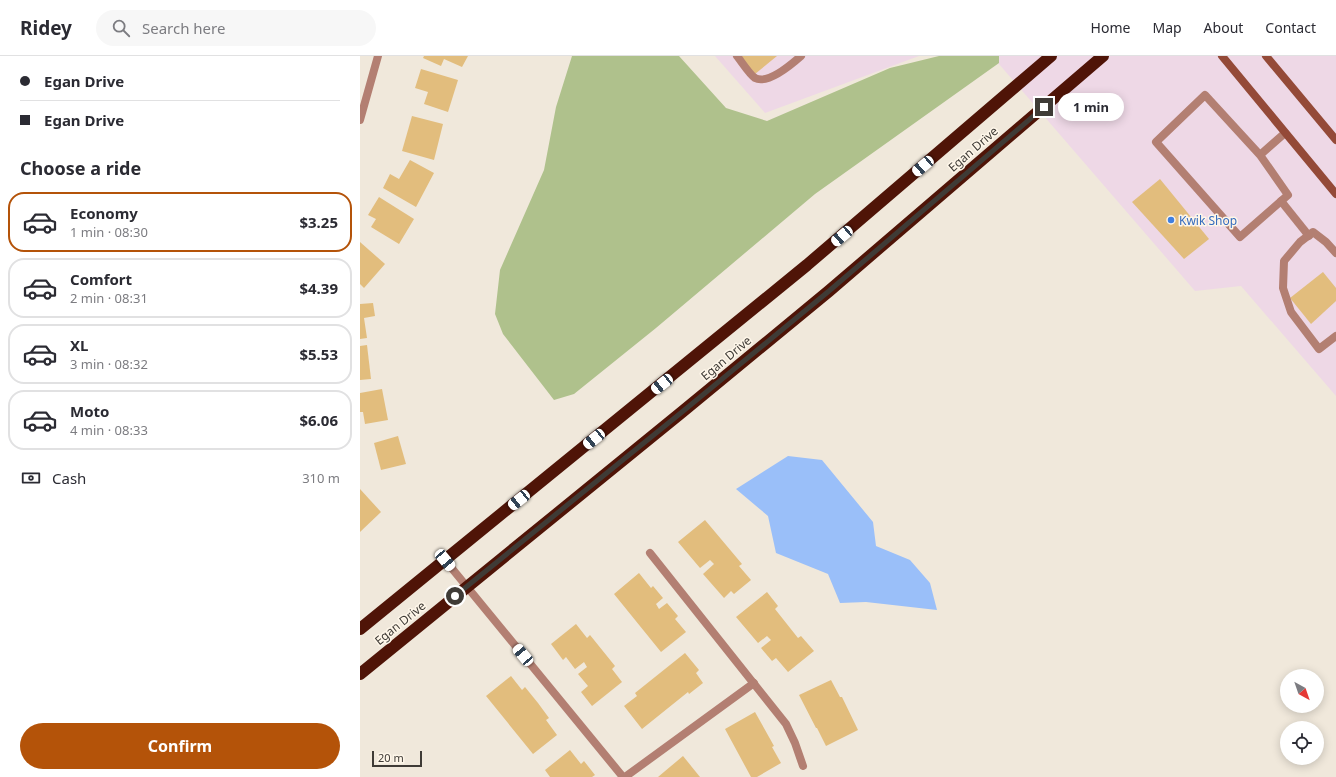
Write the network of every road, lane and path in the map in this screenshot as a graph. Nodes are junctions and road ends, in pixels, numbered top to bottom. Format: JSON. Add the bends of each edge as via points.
{"nodes":[{"id":1,"x":378,"y":56,"type":"edge"},
{"id":2,"x":737,"y":56,"type":"edge"},
{"id":3,"x":801,"y":56,"type":"edge"},
{"id":4,"x":1052,"y":56,"type":"edge"},
{"id":5,"x":1104,"y":56,"type":"edge"},
{"id":6,"x":1222,"y":56,"type":"edge"},
{"id":7,"x":1266,"y":56,"type":"edge"},
{"id":8,"x":360,"y":120,"type":"edge"},
{"id":9,"x":1285,"y":133,"type":"junction"},
{"id":10,"x":1336,"y":140,"type":"edge"},
{"id":11,"x":1260,"y":155,"type":"junction"},
{"id":12,"x":1336,"y":194,"type":"edge"},
{"id":13,"x":1281,"y":201,"type":"junction"},
{"id":14,"x":1309,"y":236,"type":"junction"},
{"id":15,"x":1336,"y":253,"type":"edge"},
{"id":16,"x":1336,"y":336,"type":"edge"},
{"id":17,"x":650,"y":552,"type":"dead end"},
{"id":18,"x":445,"y":560,"type":"junction"},
{"id":19,"x":467,"y":587,"type":"junction"},
{"id":20,"x":360,"y":629,"type":"edge"},
{"id":21,"x":360,"y":674,"type":"edge"},
{"id":22,"x":754,"y":684,"type":"junction"},
{"id":23,"x":803,"y":766,"type":"dead end"},
{"id":24,"x":624,"y":777,"type":"edge"}],
"edges":[{"from":1,"to":8,"type":"street"},
{"from":2,"to":3,"type":"street","via":[[755,78],[763,80],[786,69]]},
{"from":4,"to":18,"type":"highway","name":"Egan Drive","via":[[807,265]]},
{"from":5,"to":19,"type":"highway","name":"Egan Drive","via":[[823,296]]},
{"from":6,"to":9,"type":"street"},
{"from":7,"to":10,"type":"street"},
{"from":9,"to":11,"type":"street"},
{"from":9,"to":12,"type":"street"},
{"from":11,"to":13,"type":"street","via":[[1288,194]]},
{"from":11,"to":13,"type":"street","via":[[1205,95],[1156,142],[1240,237]]},
{"from":13,"to":14,"type":"street"},
{"from":14,"to":15,"type":"street","via":[[1313,232]]},
{"from":14,"to":16,"type":"street","via":[[1300,242],[1284,261],[1283,288],[1291,312],[1319,349]]},
{"from":17,"to":22,"type":"street"},
{"from":18,"to":19,"type":"street"},
{"from":18,"to":20,"type":"highway","name":"Egan Drive"},
{"from":19,"to":21,"type":"highway","name":"Egan Drive"},
{"from":19,"to":24,"type":"street"},
{"from":22,"to":23,"type":"street","via":[[786,724]]},
{"from":22,"to":24,"type":"street"}]}
